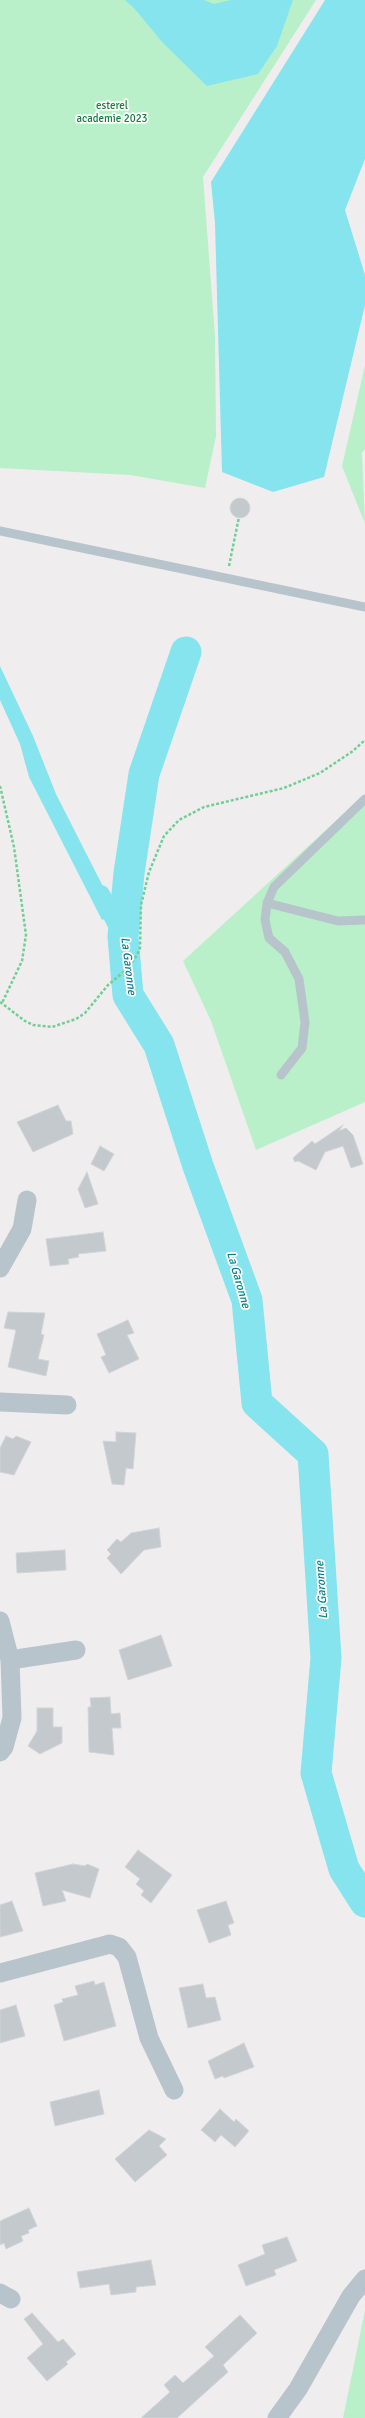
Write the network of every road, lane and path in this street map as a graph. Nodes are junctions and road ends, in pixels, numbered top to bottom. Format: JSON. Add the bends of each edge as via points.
{"nodes":[{"id":1,"x":239,"y":517,"type":"dead end"},
{"id":2,"x":0,"y":531,"type":"edge"},
{"id":3,"x":228,"y":570,"type":"dead end"},
{"id":4,"x":365,"y":607,"type":"edge"},
{"id":5,"x":365,"y":740,"type":"edge"},
{"id":6,"x":0,"y":786,"type":"edge"},
{"id":7,"x":365,"y":799,"type":"edge"},
{"id":8,"x":267,"y":903,"type":"junction"},
{"id":9,"x":365,"y":920,"type":"edge"},
{"id":10,"x":1,"y":1003,"type":"edge"},
{"id":11,"x":281,"y":1075,"type":"dead end"},
{"id":12,"x":27,"y":1200,"type":"dead end"},
{"id":13,"x":0,"y":1268,"type":"edge"},
{"id":14,"x":0,"y":1402,"type":"edge"},
{"id":15,"x":67,"y":1405,"type":"dead end"},
{"id":16,"x":0,"y":1621,"type":"edge"},
{"id":17,"x":76,"y":1650,"type":"dead end"},
{"id":18,"x":10,"y":1660,"type":"junction"},
{"id":19,"x":0,"y":1752,"type":"edge"},
{"id":20,"x":0,"y":1973,"type":"edge"},
{"id":21,"x":174,"y":2090,"type":"dead end"},
{"id":22,"x":365,"y":2279,"type":"edge"},
{"id":23,"x":277,"y":2418,"type":"edge"}],
"edges":[{"from":1,"to":3,"type":"path"},
{"from":2,"to":4,"type":"lane"},
{"from":5,"to":10,"type":"path","via":[[320,773],[284,788],[204,807],[179,820],[164,836],[149,872],[141,905],[140,948],[137,955],[85,1013],[60,1026],[42,1027],[25,1021]]},
{"from":6,"to":10,"type":"path","via":[[14,847],[26,935],[22,961]]},
{"from":7,"to":8,"type":"lane","via":[[274,887]]},
{"from":8,"to":9,"type":"lane","via":[[338,922]]},
{"from":8,"to":11,"type":"lane","via":[[265,920],[269,938],[284,952],[299,980],[306,1022],[302,1048]]},
{"from":12,"to":13,"type":"street","via":[[22,1229]]},
{"from":14,"to":15,"type":"street"},
{"from":16,"to":18,"type":"street"},
{"from":17,"to":18,"type":"street"},
{"from":18,"to":19,"type":"street","via":[[12,1718],[4,1747]]},
{"from":20,"to":21,"type":"street","via":[[110,1944],[120,1947],[127,1957],[149,2038]]},
{"from":22,"to":23,"type":"street","via":[[351,2296],[298,2389]]}]}
